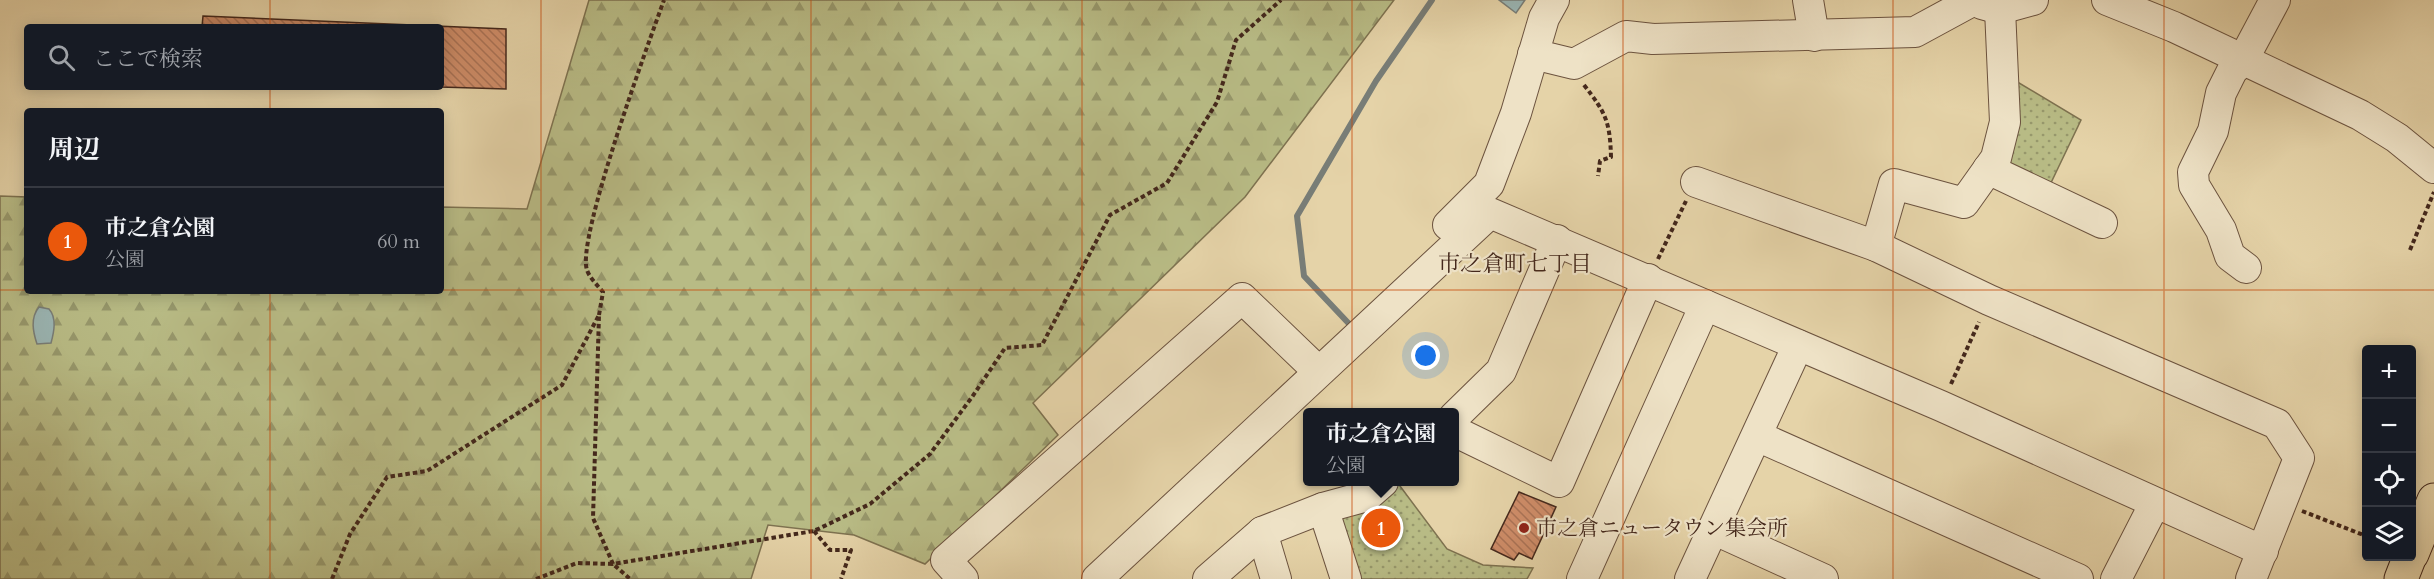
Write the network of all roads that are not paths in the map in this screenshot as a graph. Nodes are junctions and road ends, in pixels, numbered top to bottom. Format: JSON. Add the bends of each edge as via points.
{"nodes":[{"id":1,"x":1554,"y":0,"type":"edge"},
{"id":2,"x":1808,"y":0,"type":"edge"},
{"id":3,"x":2033,"y":0,"type":"edge"},
{"id":4,"x":2107,"y":0,"type":"edge"},
{"id":5,"x":2275,"y":0,"type":"edge"},
{"id":6,"x":1979,"y":2,"type":"edge"},
{"id":7,"x":2137,"y":7,"type":"edge"},
{"id":8,"x":1814,"y":36,"type":"junction"},
{"id":9,"x":1533,"y":54,"type":"junction"},
{"id":10,"x":2242,"y":60,"type":"junction"},
{"id":11,"x":2434,"y":168,"type":"edge"},
{"id":12,"x":1988,"y":169,"type":"junction"},
{"id":13,"x":1696,"y":182,"type":"road end"},
{"id":14,"x":2102,"y":223,"type":"dead end"},
{"id":15,"x":1557,"y":240,"type":"junction"},
{"id":16,"x":1876,"y":246,"type":"junction"},
{"id":17,"x":2246,"y":268,"type":"dead end"},
{"id":18,"x":1648,"y":279,"type":"junction"},
{"id":19,"x":1706,"y":305,"type":"junction"},
{"id":20,"x":1372,"y":321,"type":"junction"},
{"id":21,"x":1798,"y":345,"type":"junction"},
{"id":22,"x":1318,"y":371,"type":"junction"},
{"id":23,"x":1459,"y":413,"type":"edge"},
{"id":24,"x":1459,"y":433,"type":"edge"},
{"id":25,"x":1757,"y":436,"type":"junction"},
{"id":26,"x":1379,"y":486,"type":"edge"},
{"id":27,"x":2155,"y":502,"type":"junction"},
{"id":28,"x":1323,"y":508,"type":"junction"},
{"id":29,"x":2431,"y":517,"type":"edge"},
{"id":30,"x":1713,"y":529,"type":"junction"},
{"id":31,"x":1262,"y":532,"type":"junction"},
{"id":32,"x":2416,"y":546,"type":"edge"},
{"id":33,"x":2263,"y":551,"type":"junction"},
{"id":34,"x":2408,"y":561,"type":"edge"},
{"id":35,"x":963,"y":579,"type":"edge"},
{"id":36,"x":1097,"y":579,"type":"edge"},
{"id":37,"x":1208,"y":579,"type":"edge"},
{"id":38,"x":1276,"y":579,"type":"edge"},
{"id":39,"x":1346,"y":579,"type":"edge"},
{"id":40,"x":1582,"y":579,"type":"edge"},
{"id":41,"x":1690,"y":579,"type":"edge"},
{"id":42,"x":1823,"y":579,"type":"edge"},
{"id":43,"x":2078,"y":579,"type":"edge"},
{"id":44,"x":2116,"y":579,"type":"edge"},
{"id":45,"x":2251,"y":579,"type":"edge"},
{"id":46,"x":2401,"y":579,"type":"edge"}],
"edges":[{"from":1,"to":9,"type":"street"},
{"from":2,"to":8,"type":"street"},
{"from":3,"to":6,"type":"street"},
{"from":4,"to":7,"type":"street"},
{"from":5,"to":10,"type":"street"},
{"from":6,"to":8,"type":"street","via":[[1915,32]]},
{"from":6,"to":12,"type":"street","via":[[2005,122],[1996,158]]},
{"from":7,"to":10,"type":"street"},
{"from":8,"to":9,"type":"street","via":[[1626,36],[1574,64]]},
{"from":9,"to":20,"type":"street","via":[[1489,184],[1373,301]]},
{"from":10,"to":11,"type":"street","via":[[2360,115]]},
{"from":10,"to":17,"type":"street","via":[[2221,93],[2213,131],[2193,172],[2194,185],[2221,230],[2230,256]]},
{"from":12,"to":14,"type":"street"},
{"from":12,"to":16,"type":"street","via":[[1964,203],[1894,183]]},
{"from":13,"to":16,"type":"street"},
{"from":15,"to":18,"type":"street"},
{"from":15,"to":20,"type":"street","via":[[1490,213]]},
{"from":15,"to":23,"type":"street","via":[[1501,371]]},
{"from":16,"to":33,"type":"street","via":[[1989,300],[2277,424],[2299,458]]},
{"from":18,"to":19,"type":"street"},
{"from":18,"to":24,"type":"street","via":[[1559,482]]},
{"from":19,"to":21,"type":"street"},
{"from":19,"to":40,"type":"street"},
{"from":20,"to":22,"type":"street"},
{"from":21,"to":25,"type":"street"},
{"from":21,"to":27,"type":"street"},
{"from":22,"to":35,"type":"street","via":[[1242,298],[946,561]]},
{"from":22,"to":36,"type":"street"},
{"from":25,"to":30,"type":"street"},
{"from":25,"to":43,"type":"street"},
{"from":26,"to":28,"type":"street","via":[[1368,496]]},
{"from":27,"to":33,"type":"street"},
{"from":27,"to":44,"type":"street"},
{"from":28,"to":31,"type":"street"},
{"from":28,"to":39,"type":"street"},
{"from":29,"to":32,"type":"highway"},
{"from":30,"to":41,"type":"street"},
{"from":30,"to":42,"type":"street"},
{"from":31,"to":37,"type":"street"},
{"from":31,"to":38,"type":"street"},
{"from":33,"to":45,"type":"street"},
{"from":34,"to":46,"type":"highway"}]}
